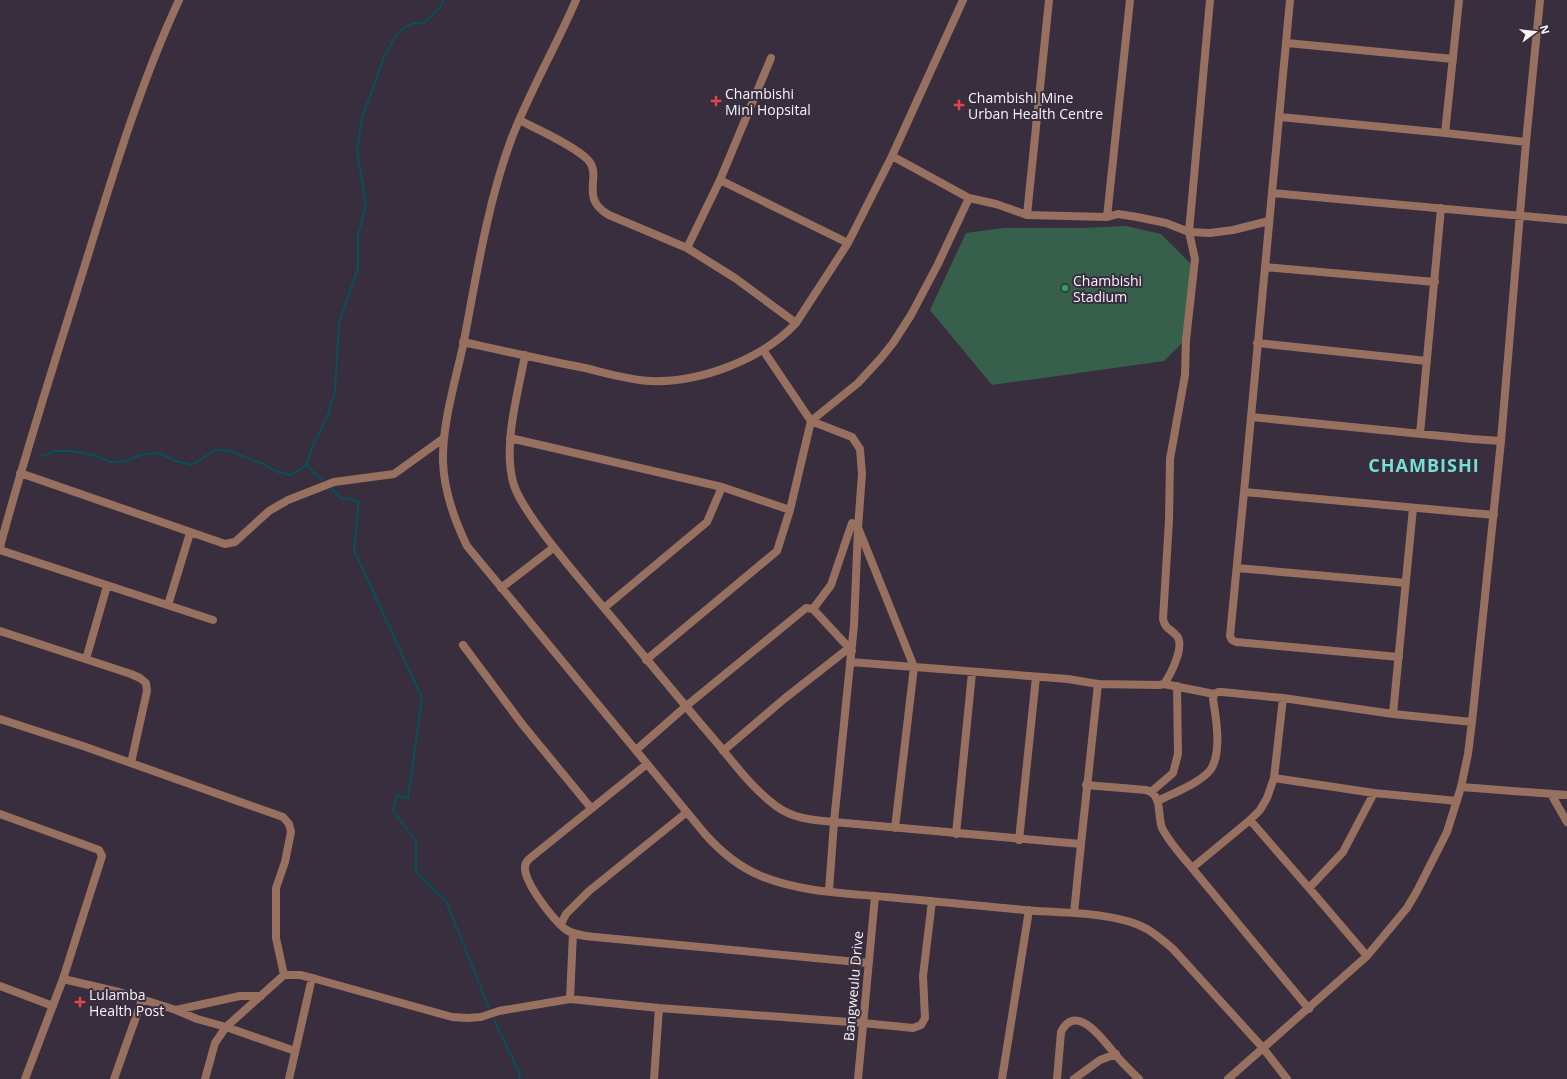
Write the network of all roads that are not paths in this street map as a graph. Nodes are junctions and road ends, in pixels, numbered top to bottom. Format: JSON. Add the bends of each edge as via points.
{"nodes":[{"id":1,"x":178,"y":0,"type":"edge"},
{"id":2,"x":576,"y":0,"type":"edge"},
{"id":3,"x":963,"y":0,"type":"edge"},
{"id":4,"x":1049,"y":0,"type":"edge"},
{"id":5,"x":1130,"y":0,"type":"edge"},
{"id":6,"x":1210,"y":0,"type":"edge"},
{"id":7,"x":1290,"y":0,"type":"edge"},
{"id":8,"x":1458,"y":0,"type":"edge"},
{"id":9,"x":1540,"y":0,"type":"edge"},
{"id":10,"x":1287,"y":42,"type":"junction"},
{"id":11,"x":771,"y":58,"type":"dead end"},
{"id":12,"x":1453,"y":59,"type":"junction"},
{"id":13,"x":1280,"y":117,"type":"junction"},
{"id":14,"x":519,"y":120,"type":"junction"},
{"id":15,"x":1445,"y":133,"type":"junction"},
{"id":16,"x":1526,"y":142,"type":"junction"},
{"id":17,"x":892,"y":156,"type":"junction"},
{"id":18,"x":720,"y":180,"type":"junction"},
{"id":19,"x":1272,"y":193,"type":"junction"},
{"id":20,"x":969,"y":198,"type":"junction"},
{"id":21,"x":1442,"y":208,"type":"junction"},
{"id":22,"x":1028,"y":215,"type":"junction"},
{"id":23,"x":1521,"y":216,"type":"junction"},
{"id":24,"x":1107,"y":217,"type":"junction"},
{"id":25,"x":1567,"y":220,"type":"edge"},
{"id":26,"x":1269,"y":221,"type":"junction"},
{"id":27,"x":1189,"y":232,"type":"junction"},
{"id":28,"x":848,"y":243,"type":"junction"},
{"id":29,"x":687,"y":248,"type":"junction"},
{"id":30,"x":1265,"y":267,"type":"junction"},
{"id":31,"x":1435,"y":282,"type":"junction"},
{"id":32,"x":796,"y":323,"type":"junction"},
{"id":33,"x":464,"y":342,"type":"junction"},
{"id":34,"x":1257,"y":343,"type":"junction"},
{"id":35,"x":763,"y":350,"type":"junction"},
{"id":36,"x":525,"y":355,"type":"junction"},
{"id":37,"x":1427,"y":361,"type":"junction"},
{"id":38,"x":1251,"y":417,"type":"junction"},
{"id":39,"x":811,"y":421,"type":"junction"},
{"id":40,"x":1420,"y":434,"type":"junction"},
{"id":41,"x":444,"y":438,"type":"junction"},
{"id":42,"x":510,"y":438,"type":"junction"},
{"id":43,"x":1501,"y":441,"type":"junction"},
{"id":44,"x":20,"y":473,"type":"junction"},
{"id":45,"x":722,"y":486,"type":"junction"},
{"id":46,"x":1244,"y":492,"type":"junction"},
{"id":47,"x":1413,"y":508,"type":"junction"},
{"id":48,"x":790,"y":510,"type":"junction"},
{"id":49,"x":1494,"y":515,"type":"junction"},
{"id":50,"x":855,"y":526,"type":"junction"},
{"id":51,"x":190,"y":533,"type":"junction"},
{"id":52,"x":0,"y":546,"type":"edge"},
{"id":53,"x":553,"y":548,"type":"junction"},
{"id":54,"x":0,"y":550,"type":"edge"},
{"id":55,"x":1237,"y":568,"type":"junction"},
{"id":56,"x":1406,"y":583,"type":"junction"},
{"id":57,"x":106,"y":586,"type":"junction"},
{"id":58,"x":501,"y":588,"type":"junction"},
{"id":59,"x":168,"y":605,"type":"junction"},
{"id":60,"x":604,"y":608,"type":"junction"},
{"id":61,"x":813,"y":609,"type":"junction"},
{"id":62,"x":213,"y":620,"type":"dead end"},
{"id":63,"x":0,"y":631,"type":"edge"},
{"id":64,"x":463,"y":645,"type":"dead end"},
{"id":65,"x":850,"y":649,"type":"junction"},
{"id":66,"x":1399,"y":657,"type":"junction"},
{"id":67,"x":86,"y":659,"type":"junction"},
{"id":68,"x":646,"y":660,"type":"junction"},
{"id":69,"x":850,"y":662,"type":"junction"},
{"id":70,"x":914,"y":667,"type":"junction"},
{"id":71,"x":972,"y":673,"type":"junction"},
{"id":72,"x":1036,"y":677,"type":"junction"},
{"id":73,"x":1098,"y":684,"type":"junction"},
{"id":74,"x":1164,"y":684,"type":"junction"},
{"id":75,"x":1177,"y":686,"type":"junction"},
{"id":76,"x":1214,"y":694,"type":"junction"},
{"id":77,"x":1283,"y":698,"type":"junction"},
{"id":78,"x":685,"y":707,"type":"junction"},
{"id":79,"x":1393,"y":714,"type":"junction"},
{"id":80,"x":0,"y":719,"type":"edge"},
{"id":81,"x":1472,"y":722,"type":"junction"},
{"id":82,"x":636,"y":750,"type":"junction"},
{"id":83,"x":723,"y":751,"type":"junction"},
{"id":84,"x":131,"y":763,"type":"junction"},
{"id":85,"x":647,"y":764,"type":"junction"},
{"id":86,"x":1274,"y":778,"type":"junction"},
{"id":87,"x":1086,"y":785,"type":"junction"},
{"id":88,"x":1462,"y":787,"type":"junction"},
{"id":89,"x":1151,"y":792,"type":"junction"},
{"id":90,"x":1374,"y":793,"type":"junction"},
{"id":91,"x":1551,"y":794,"type":"junction"},
{"id":92,"x":1567,"y":795,"type":"edge"},
{"id":93,"x":1158,"y":801,"type":"junction"},
{"id":94,"x":1457,"y":801,"type":"junction"},
{"id":95,"x":591,"y":808,"type":"junction"},
{"id":96,"x":687,"y":812,"type":"junction"},
{"id":97,"x":0,"y":814,"type":"edge"},
{"id":98,"x":1250,"y":820,"type":"junction"},
{"id":99,"x":834,"y":822,"type":"junction"},
{"id":100,"x":1567,"y":822,"type":"edge"},
{"id":101,"x":895,"y":828,"type":"junction"},
{"id":102,"x":956,"y":834,"type":"junction"},
{"id":103,"x":1019,"y":840,"type":"junction"},
{"id":104,"x":1081,"y":844,"type":"junction"},
{"id":105,"x":1192,"y":868,"type":"junction"},
{"id":106,"x":1309,"y":888,"type":"junction"},
{"id":107,"x":829,"y":891,"type":"junction"},
{"id":108,"x":875,"y":896,"type":"junction"},
{"id":109,"x":932,"y":901,"type":"junction"},
{"id":110,"x":1029,"y":910,"type":"junction"},
{"id":111,"x":1074,"y":913,"type":"junction"},
{"id":112,"x":561,"y":924,"type":"junction"},
{"id":113,"x":573,"y":933,"type":"junction"},
{"id":114,"x":1367,"y":956,"type":"junction"},
{"id":115,"x":868,"y":963,"type":"junction"},
{"id":116,"x":284,"y":975,"type":"junction"},
{"id":117,"x":312,"y":978,"type":"junction"},
{"id":118,"x":63,"y":979,"type":"junction"},
{"id":119,"x":0,"y":986,"type":"edge"},
{"id":120,"x":261,"y":996,"type":"junction"},
{"id":121,"x":570,"y":999,"type":"junction"},
{"id":122,"x":142,"y":1000,"type":"junction"},
{"id":123,"x":53,"y":1006,"type":"junction"},
{"id":124,"x":659,"y":1008,"type":"junction"},
{"id":125,"x":1309,"y":1009,"type":"junction"},
{"id":126,"x":176,"y":1010,"type":"junction"},
{"id":127,"x":863,"y":1022,"type":"junction"},
{"id":128,"x":226,"y":1027,"type":"junction"},
{"id":129,"x":1263,"y":1048,"type":"junction"},
{"id":130,"x":295,"y":1051,"type":"junction"},
{"id":131,"x":1116,"y":1054,"type":"junction"},
{"id":132,"x":25,"y":1079,"type":"edge"},
{"id":133,"x":114,"y":1079,"type":"edge"},
{"id":134,"x":205,"y":1079,"type":"edge"},
{"id":135,"x":289,"y":1079,"type":"edge"},
{"id":136,"x":654,"y":1079,"type":"edge"},
{"id":137,"x":858,"y":1079,"type":"edge"},
{"id":138,"x":1002,"y":1079,"type":"edge"},
{"id":139,"x":1056,"y":1079,"type":"edge"},
{"id":140,"x":1074,"y":1079,"type":"edge"},
{"id":141,"x":1139,"y":1079,"type":"edge"},
{"id":142,"x":1228,"y":1079,"type":"edge"},
{"id":143,"x":1287,"y":1079,"type":"edge"}],
"edges":[{"from":1,"to":44,"type":"street","via":[[154,55],[118,158]]},
{"from":2,"to":14,"type":"street"},
{"from":3,"to":17,"type":"street"},
{"from":4,"to":22,"type":"street"},
{"from":5,"to":24,"type":"street"},
{"from":6,"to":27,"type":"street"},
{"from":7,"to":10,"type":"street"},
{"from":8,"to":12,"type":"street"},
{"from":9,"to":16,"type":"street"},
{"from":10,"to":12,"type":"street"},
{"from":10,"to":13,"type":"street"},
{"from":11,"to":18,"type":"street"},
{"from":12,"to":15,"type":"street"},
{"from":13,"to":15,"type":"street"},
{"from":13,"to":19,"type":"street"},
{"from":14,"to":29,"type":"street","via":[[570,147],[590,162],[595,204],[600,211]]},
{"from":14,"to":33,"type":"street","via":[[496,189]]},
{"from":15,"to":16,"type":"street"},
{"from":16,"to":23,"type":"street"},
{"from":17,"to":20,"type":"street"},
{"from":17,"to":28,"type":"street"},
{"from":18,"to":28,"type":"street"},
{"from":18,"to":29,"type":"street"},
{"from":19,"to":21,"type":"street"},
{"from":19,"to":26,"type":"street"},
{"from":20,"to":22,"type":"street"},
{"from":20,"to":39,"type":"street","via":[[938,264],[893,343],[858,383]]},
{"from":21,"to":23,"type":"street"},
{"from":21,"to":31,"type":"street"},
{"from":22,"to":24,"type":"street"},
{"from":23,"to":25,"type":"street"},
{"from":23,"to":43,"type":"street"},
{"from":24,"to":27,"type":"street","via":[[1118,214],[1137,217],[1166,223]]},
{"from":26,"to":27,"type":"street","via":[[1222,233]]},
{"from":26,"to":30,"type":"street"},
{"from":27,"to":74,"type":"street","via":[[1195,259],[1186,340],[1185,375],[1170,459],[1163,619],[1166,628],[1176,634],[1180,646]]},
{"from":28,"to":32,"type":"street"},
{"from":29,"to":32,"type":"street","via":[[735,278]]},
{"from":30,"to":31,"type":"street"},
{"from":30,"to":34,"type":"street"},
{"from":31,"to":37,"type":"street"},
{"from":32,"to":35,"type":"street","via":[[780,339]]},
{"from":33,"to":36,"type":"street"},
{"from":33,"to":41,"type":"street"},
{"from":34,"to":37,"type":"street"},
{"from":34,"to":38,"type":"street"},
{"from":35,"to":36,"type":"street","via":[[712,371],[663,380],[637,379]]},
{"from":35,"to":39,"type":"street"},
{"from":36,"to":42,"type":"street"},
{"from":37,"to":40,"type":"street"},
{"from":38,"to":40,"type":"street"},
{"from":38,"to":46,"type":"street"},
{"from":39,"to":48,"type":"street"},
{"from":39,"to":50,"type":"street","via":[[852,437],[860,448],[862,474]]},
{"from":40,"to":43,"type":"street"},
{"from":41,"to":51,"type":"street","via":[[394,474],[334,482],[288,500],[269,512],[235,542],[225,544]]},
{"from":41,"to":58,"type":"street","via":[[443,463],[452,511],[467,546]]},
{"from":42,"to":45,"type":"street"},
{"from":42,"to":53,"type":"street","via":[[510,470],[513,484],[528,512]]},
{"from":43,"to":49,"type":"street"},
{"from":44,"to":51,"type":"street"},
{"from":44,"to":52,"type":"street"},
{"from":45,"to":48,"type":"street"},
{"from":45,"to":60,"type":"street","via":[[707,522]]},
{"from":46,"to":47,"type":"street"},
{"from":46,"to":55,"type":"street"},
{"from":47,"to":49,"type":"street"},
{"from":47,"to":56,"type":"street"},
{"from":48,"to":68,"type":"street","via":[[776,551]]},
{"from":49,"to":81,"type":"street"},
{"from":50,"to":61,"type":"street","via":[[831,585]]},
{"from":50,"to":65,"type":"street","via":[[854,625]]},
{"from":50,"to":70,"type":"street"},
{"from":51,"to":59,"type":"street"},
{"from":53,"to":58,"type":"street"},
{"from":53,"to":60,"type":"street"},
{"from":54,"to":57,"type":"street"},
{"from":55,"to":56,"type":"street"},
{"from":55,"to":66,"type":"street","via":[[1230,636],[1232,640]]},
{"from":56,"to":66,"type":"street"},
{"from":57,"to":59,"type":"street"},
{"from":57,"to":67,"type":"street"},
{"from":58,"to":82,"type":"street"},
{"from":59,"to":62,"type":"street"},
{"from":60,"to":68,"type":"street"},
{"from":61,"to":65,"type":"street"},
{"from":61,"to":78,"type":"street","via":[[806,608]]},
{"from":63,"to":67,"type":"street"},
{"from":64,"to":95,"type":"street","via":[[522,724]]},
{"from":65,"to":69,"type":"street"},
{"from":65,"to":83,"type":"street","via":[[784,699]]},
{"from":66,"to":79,"type":"street"},
{"from":67,"to":84,"type":"street","via":[[131,674],[146,683],[147,691]]},
{"from":68,"to":78,"type":"street"},
{"from":69,"to":70,"type":"street"},
{"from":69,"to":99,"type":"street"},
{"from":70,"to":71,"type":"street"},
{"from":70,"to":101,"type":"street"},
{"from":71,"to":72,"type":"street"},
{"from":71,"to":102,"type":"street"},
{"from":72,"to":73,"type":"street"},
{"from":72,"to":103,"type":"street"},
{"from":73,"to":74,"type":"street"},
{"from":73,"to":87,"type":"street"},
{"from":74,"to":75,"type":"street"},
{"from":75,"to":76,"type":"street"},
{"from":75,"to":89,"type":"street","via":[[1178,754],[1175,767],[1173,773]]},
{"from":76,"to":77,"type":"street","via":[[1222,692]]},
{"from":76,"to":93,"type":"street","via":[[1217,736],[1211,768],[1194,783]]},
{"from":77,"to":79,"type":"street"},
{"from":77,"to":86,"type":"street"},
{"from":78,"to":82,"type":"street"},
{"from":78,"to":83,"type":"street"},
{"from":79,"to":81,"type":"street"},
{"from":80,"to":84,"type":"street"},
{"from":81,"to":88,"type":"street"},
{"from":82,"to":85,"type":"street"},
{"from":83,"to":99,"type":"street","via":[[755,788],[777,807],[800,817]]},
{"from":84,"to":116,"type":"street","via":[[274,813],[283,817],[289,824],[292,832],[276,888],[276,938]]},
{"from":85,"to":95,"type":"street"},
{"from":85,"to":96,"type":"street"},
{"from":86,"to":90,"type":"street"},
{"from":86,"to":98,"type":"street","via":[[1268,798]]},
{"from":87,"to":89,"type":"street"},
{"from":87,"to":104,"type":"street"},
{"from":88,"to":91,"type":"street"},
{"from":88,"to":94,"type":"street"},
{"from":89,"to":93,"type":"street","via":[[1156,795]]},
{"from":90,"to":94,"type":"street"},
{"from":90,"to":106,"type":"street","via":[[1343,852]]},
{"from":91,"to":92,"type":"street"},
{"from":91,"to":100,"type":"street"},
{"from":93,"to":105,"type":"street","via":[[1162,828]]},
{"from":94,"to":114,"type":"street","via":[[1447,832],[1417,892]]},
{"from":95,"to":112,"type":"street","via":[[526,863],[526,874],[540,901]]},
{"from":96,"to":107,"type":"street","via":[[717,848],[744,868],[781,883]]},
{"from":96,"to":112,"type":"street","via":[[589,891],[566,914]]},
{"from":97,"to":118,"type":"street","via":[[99,850],[102,856]]},
{"from":98,"to":105,"type":"street"},
{"from":98,"to":106,"type":"street"},
{"from":99,"to":101,"type":"street"},
{"from":99,"to":107,"type":"street"},
{"from":101,"to":102,"type":"street"},
{"from":102,"to":103,"type":"street"},
{"from":103,"to":104,"type":"street"},
{"from":104,"to":111,"type":"street"},
{"from":105,"to":125,"type":"street"},
{"from":106,"to":114,"type":"street"},
{"from":107,"to":108,"type":"street"},
{"from":108,"to":109,"type":"street"},
{"from":108,"to":115,"type":"street","name":"Bangweulu Drive"},
{"from":109,"to":110,"type":"street"},
{"from":109,"to":127,"type":"street","via":[[923,976],[925,1018],[921,1025],[913,1028]]},
{"from":110,"to":111,"type":"street"},
{"from":110,"to":138,"type":"street"},
{"from":111,"to":129,"type":"street","via":[[1132,922],[1160,937]]},
{"from":112,"to":113,"type":"street"},
{"from":113,"to":115,"type":"street"},
{"from":113,"to":121,"type":"street"},
{"from":114,"to":125,"type":"street"},
{"from":115,"to":127,"type":"street","name":"Bangweulu Drive"},
{"from":116,"to":117,"type":"street"},
{"from":116,"to":120,"type":"street"},
{"from":117,"to":121,"type":"street","via":[[460,1018],[481,1017],[499,1011]]},
{"from":117,"to":130,"type":"street"},
{"from":118,"to":122,"type":"street"},
{"from":118,"to":123,"type":"street"},
{"from":119,"to":123,"type":"street"},
{"from":120,"to":126,"type":"street","via":[[240,996]]},
{"from":120,"to":128,"type":"street"},
{"from":121,"to":124,"type":"street"},
{"from":122,"to":126,"type":"street"},
{"from":122,"to":133,"type":"street"},
{"from":123,"to":132,"type":"street"},
{"from":124,"to":127,"type":"street"},
{"from":124,"to":136,"type":"street"},
{"from":125,"to":129,"type":"street"},
{"from":126,"to":128,"type":"street"},
{"from":127,"to":137,"type":"street","name":"Bangweulu Drive"},
{"from":128,"to":130,"type":"street"},
{"from":128,"to":134,"type":"street","via":[[215,1043]]},
{"from":129,"to":142,"type":"street"},
{"from":129,"to":143,"type":"street"},
{"from":130,"to":135,"type":"street"},
{"from":131,"to":139,"type":"street","via":[[1093,1028],[1076,1021],[1070,1022],[1061,1032]]},
{"from":131,"to":140,"type":"street","via":[[1100,1060]]},
{"from":131,"to":141,"type":"street"}]}
